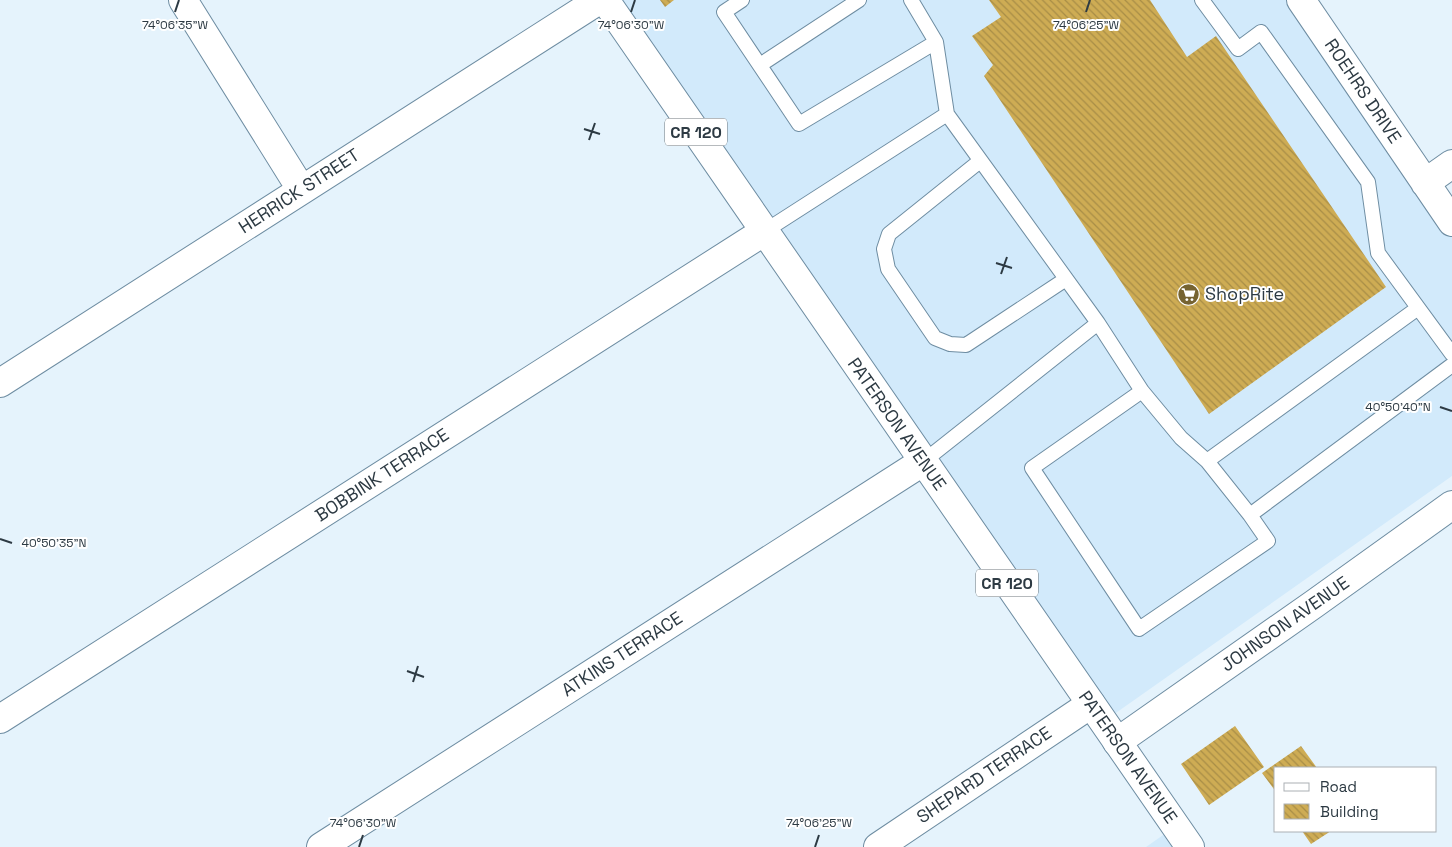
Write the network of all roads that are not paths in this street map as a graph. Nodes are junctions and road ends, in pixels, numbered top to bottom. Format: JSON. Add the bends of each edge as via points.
{"nodes":[{"id":1,"x":183,"y":0,"type":"edge"},
{"id":2,"x":599,"y":0,"type":"edge"},
{"id":3,"x":605,"y":0,"type":"edge"},
{"id":4,"x":742,"y":0,"type":"edge"},
{"id":5,"x":859,"y":0,"type":"edge"},
{"id":6,"x":911,"y":0,"type":"edge"},
{"id":7,"x":1202,"y":0,"type":"edge"},
{"id":8,"x":1301,"y":0,"type":"edge"},
{"id":9,"x":936,"y":42,"type":"junction"},
{"id":10,"x":760,"y":65,"type":"junction"},
{"id":11,"x":946,"y":114,"type":"junction"},
{"id":12,"x":980,"y":161,"type":"junction"},
{"id":13,"x":1452,"y":164,"type":"edge"},
{"id":14,"x":1425,"y":183,"type":"junction"},
{"id":15,"x":302,"y":189,"type":"junction"},
{"id":16,"x":1452,"y":222,"type":"edge"},
{"id":17,"x":765,"y":231,"type":"junction"},
{"id":18,"x":1066,"y":278,"type":"junction"},
{"id":19,"x":1418,"y":308,"type":"junction"},
{"id":20,"x":1098,"y":323,"type":"junction"},
{"id":21,"x":1452,"y":354,"type":"edge"},
{"id":22,"x":1452,"y":365,"type":"edge"},
{"id":23,"x":0,"y":383,"type":"edge"},
{"id":24,"x":1142,"y":391,"type":"junction"},
{"id":25,"x":1207,"y":461,"type":"junction"},
{"id":26,"x":924,"y":462,"type":"junction"},
{"id":27,"x":1452,"y":505,"type":"edge"},
{"id":28,"x":1250,"y":515,"type":"junction"},
{"id":29,"x":1091,"y":704,"type":"junction"},
{"id":30,"x":0,"y":719,"type":"edge"},
{"id":31,"x":1117,"y":742,"type":"junction"},
{"id":32,"x":321,"y":847,"type":"edge"},
{"id":33,"x":878,"y":847,"type":"edge"},
{"id":34,"x":1190,"y":847,"type":"edge"}],
"edges":[{"from":1,"to":15,"type":"street"},
{"from":2,"to":15,"type":"street","name":"HERRICK STREET"},
{"from":3,"to":17,"type":"street","name":"PATERSON AVENUE","number":"CR 120"},
{"from":4,"to":10,"type":"lane","via":[[724,12]]},
{"from":5,"to":10,"type":"lane"},
{"from":6,"to":9,"type":"lane"},
{"from":7,"to":19,"type":"lane","via":[[1238,49],[1261,32],[1368,182],[1378,253]]},
{"from":8,"to":14,"type":"street","name":"ROEHRS DRIVE"},
{"from":9,"to":10,"type":"lane","via":[[799,124]]},
{"from":9,"to":11,"type":"lane"},
{"from":11,"to":12,"type":"lane"},
{"from":11,"to":17,"type":"lane"},
{"from":12,"to":18,"type":"lane"},
{"from":12,"to":18,"type":"lane","via":[[889,234],[884,249],[888,269],[935,338],[950,344],[966,345]]},
{"from":13,"to":14,"type":"street"},
{"from":14,"to":16,"type":"street","name":"ROEHRS DRIVE"},
{"from":15,"to":23,"type":"street","name":"HERRICK STREET"},
{"from":17,"to":26,"type":"street","name":"PATERSON AVENUE","number":"CR 120"},
{"from":17,"to":30,"type":"street","name":"BOBBINK TERRACE"},
{"from":18,"to":20,"type":"lane"},
{"from":19,"to":21,"type":"lane"},
{"from":19,"to":25,"type":"lane"},
{"from":20,"to":24,"type":"lane"},
{"from":20,"to":26,"type":"lane"},
{"from":22,"to":28,"type":"lane"},
{"from":24,"to":25,"type":"lane","via":[[1181,438]]},
{"from":24,"to":28,"type":"lane","via":[[1032,468],[1139,629],[1268,541]]},
{"from":25,"to":28,"type":"lane"},
{"from":26,"to":29,"type":"street","name":"PATERSON AVENUE","number":"CR 120"},
{"from":26,"to":32,"type":"street","name":"ATKINS TERRACE"},
{"from":27,"to":31,"type":"street","name":"JOHNSON AVENUE"},
{"from":29,"to":31,"type":"street","name":"PATERSON AVENUE","number":"CR 120"},
{"from":29,"to":33,"type":"street","name":"SHEPARD TERRACE"},
{"from":31,"to":34,"type":"street","name":"PATERSON AVENUE","number":"CR 120"}]}
